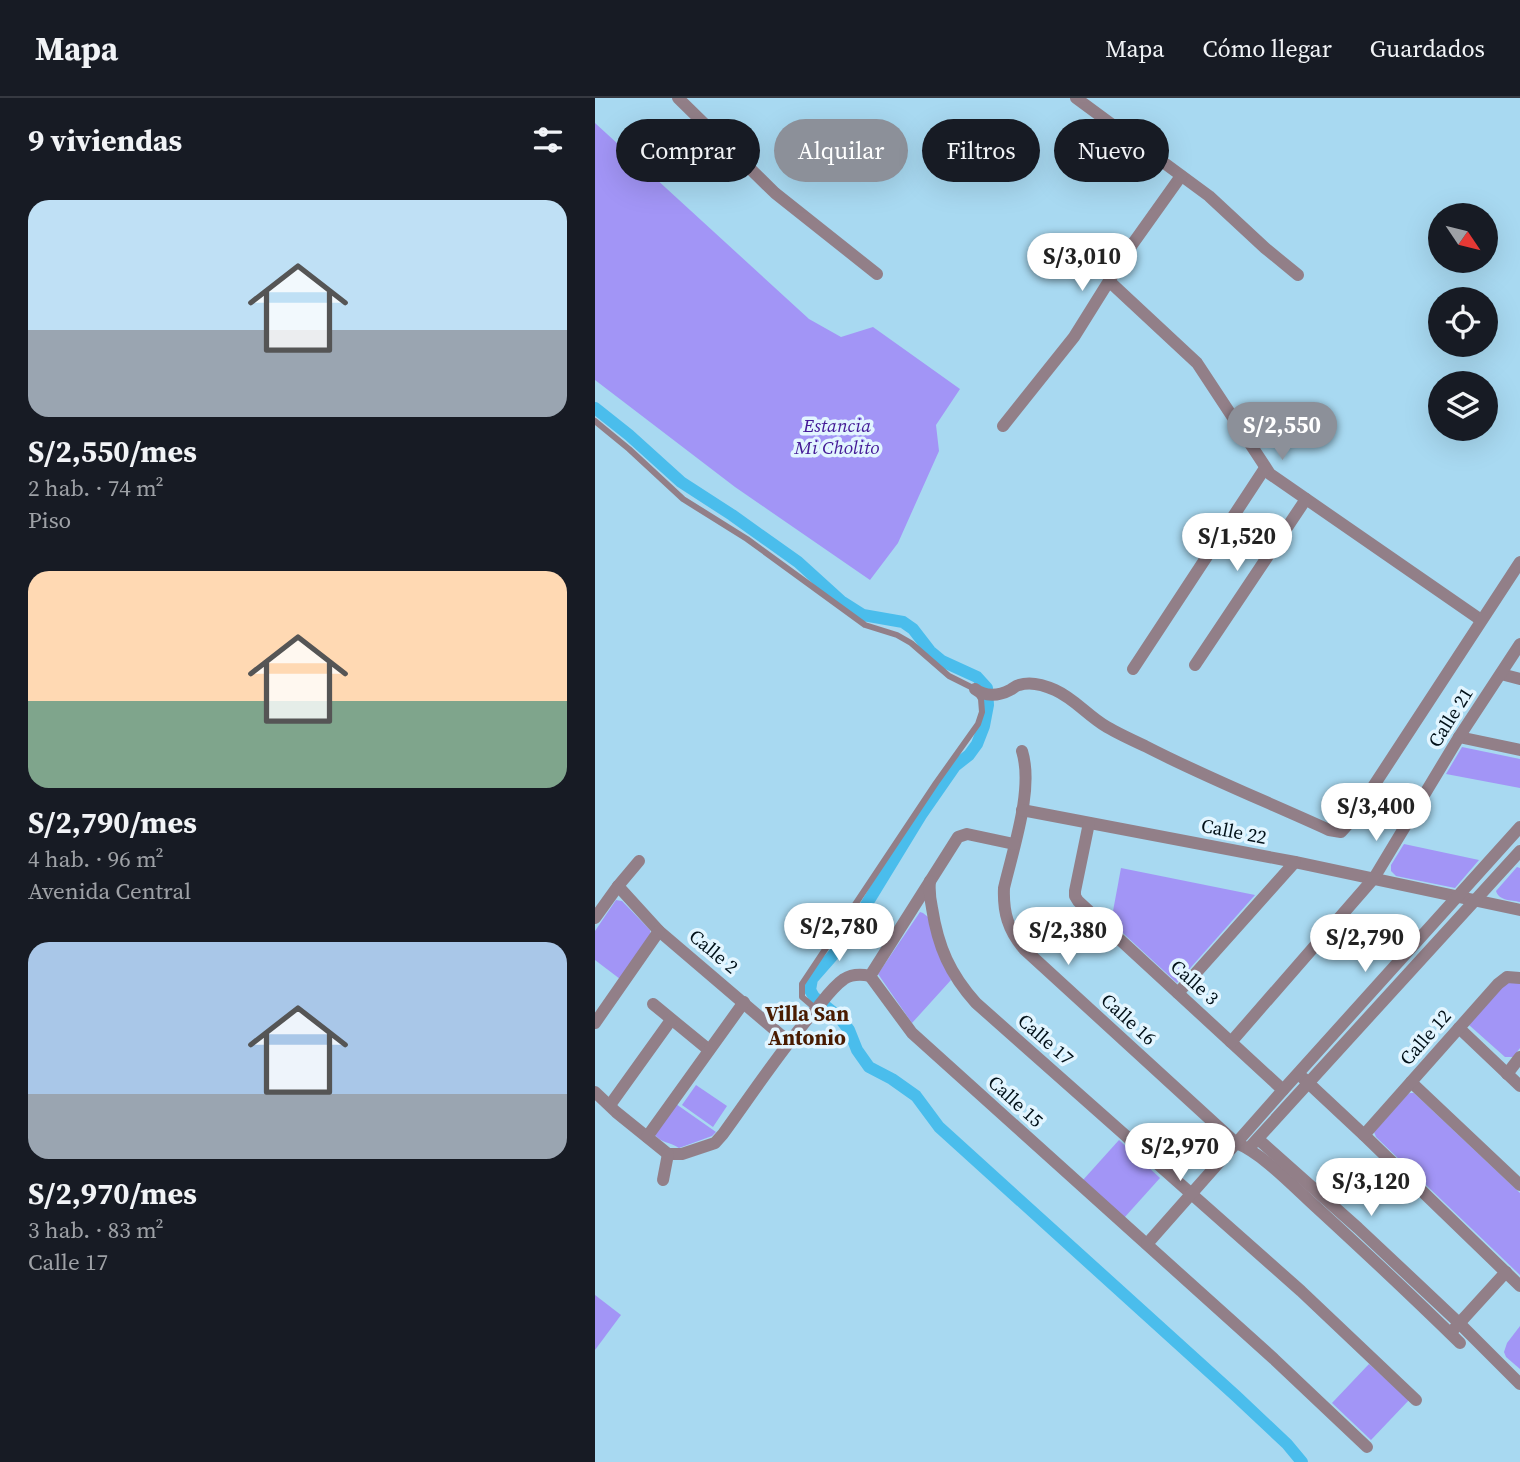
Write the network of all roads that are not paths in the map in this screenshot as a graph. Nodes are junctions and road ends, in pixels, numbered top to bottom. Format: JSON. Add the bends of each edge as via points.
{"nodes":[{"id":1,"x":678,"y":98,"type":"edge"},
{"id":2,"x":1076,"y":98,"type":"edge"},
{"id":3,"x":1181,"y":176,"type":"junction"},
{"id":4,"x":877,"y":274,"type":"dead end"},
{"id":5,"x":1299,"y":275,"type":"dead end"},
{"id":6,"x":1109,"y":282,"type":"junction"},
{"id":7,"x":595,"y":421,"type":"edge"},
{"id":8,"x":1003,"y":426,"type":"dead end"},
{"id":9,"x":1265,"y":468,"type":"junction"},
{"id":10,"x":1306,"y":499,"type":"junction"},
{"id":11,"x":1520,"y":562,"type":"edge"},
{"id":12,"x":1481,"y":620,"type":"junction"},
{"id":13,"x":1520,"y":644,"type":"edge"},
{"id":14,"x":1195,"y":665,"type":"dead end"},
{"id":15,"x":1133,"y":669,"type":"dead end"},
{"id":16,"x":1501,"y":674,"type":"junction"},
{"id":17,"x":1520,"y":679,"type":"edge"},
{"id":18,"x":982,"y":692,"type":"junction"},
{"id":19,"x":1459,"y":737,"type":"junction"},
{"id":20,"x":1520,"y":750,"type":"edge"},
{"id":21,"x":1022,"y":751,"type":"dead end"},
{"id":22,"x":1022,"y":810,"type":"junction"},
{"id":23,"x":1089,"y":822,"type":"junction"},
{"id":24,"x":1520,"y":827,"type":"edge"},
{"id":25,"x":1014,"y":844,"type":"junction"},
{"id":26,"x":1520,"y":851,"type":"edge"},
{"id":27,"x":639,"y":862,"type":"dead end"},
{"id":28,"x":1295,"y":862,"type":"junction"},
{"id":29,"x":1374,"y":878,"type":"junction"},
{"id":30,"x":930,"y":880,"type":"junction"},
{"id":31,"x":618,"y":886,"type":"junction"},
{"id":32,"x":1457,"y":897,"type":"junction"},
{"id":33,"x":1475,"y":902,"type":"junction"},
{"id":34,"x":1520,"y":910,"type":"edge"},
{"id":35,"x":595,"y":918,"type":"edge"},
{"id":36,"x":659,"y":931,"type":"junction"},
{"id":37,"x":870,"y":976,"type":"junction"},
{"id":38,"x":1520,"y":978,"type":"edge"},
{"id":39,"x":1178,"y":993,"type":"junction"},
{"id":40,"x":744,"y":1002,"type":"junction"},
{"id":41,"x":653,"y":1004,"type":"dead end"},
{"id":42,"x":819,"y":1006,"type":"junction"},
{"id":43,"x":671,"y":1020,"type":"junction"},
{"id":44,"x":595,"y":1023,"type":"edge"},
{"id":45,"x":1459,"y":1028,"type":"junction"},
{"id":46,"x":789,"y":1042,"type":"junction"},
{"id":47,"x":1231,"y":1042,"type":"junction"},
{"id":48,"x":709,"y":1050,"type":"junction"},
{"id":49,"x":1520,"y":1057,"type":"edge"},
{"id":50,"x":1298,"y":1074,"type":"junction"},
{"id":51,"x":1507,"y":1074,"type":"junction"},
{"id":52,"x":1411,"y":1082,"type":"junction"},
{"id":53,"x":1308,"y":1083,"type":"junction"},
{"id":54,"x":1520,"y":1086,"type":"edge"},
{"id":55,"x":1283,"y":1090,"type":"junction"},
{"id":56,"x":595,"y":1092,"type":"edge"},
{"id":57,"x":610,"y":1105,"type":"junction"},
{"id":58,"x":1364,"y":1135,"type":"junction"},
{"id":59,"x":647,"y":1137,"type":"junction"},
{"id":60,"x":1236,"y":1143,"type":"junction"},
{"id":61,"x":1254,"y":1143,"type":"junction"},
{"id":62,"x":668,"y":1154,"type":"junction"},
{"id":63,"x":663,"y":1180,"type":"dead end"},
{"id":64,"x":1520,"y":1185,"type":"edge"},
{"id":65,"x":1192,"y":1194,"type":"junction"},
{"id":66,"x":1147,"y":1244,"type":"junction"},
{"id":67,"x":1506,"y":1272,"type":"junction"},
{"id":68,"x":1520,"y":1286,"type":"edge"},
{"id":69,"x":1454,"y":1328,"type":"junction"},
{"id":70,"x":1459,"y":1343,"type":"dead end"},
{"id":71,"x":1520,"y":1384,"type":"edge"},
{"id":72,"x":1416,"y":1400,"type":"dead end"},
{"id":73,"x":1367,"y":1447,"type":"dead end"}],
"edges":[{"from":1,"to":4,"type":"street","via":[[775,193]]},
{"from":2,"to":3,"type":"street"},
{"from":3,"to":5,"type":"street"},
{"from":3,"to":6,"type":"street"},
{"from":6,"to":8,"type":"street","via":[[1074,337]]},
{"from":6,"to":9,"type":"street","via":[[1197,363]]},
{"from":7,"to":18,"type":"lane","via":[[683,499],[747,539],[865,625],[904,638],[949,676]]},
{"from":9,"to":10,"type":"street"},
{"from":9,"to":15,"type":"street"},
{"from":10,"to":12,"type":"street"},
{"from":10,"to":14,"type":"street"},
{"from":11,"to":12,"type":"street"},
{"from":12,"to":18,"type":"street","via":[[1341,832],[1329,831],[1176,762],[1105,726],[1066,695],[1044,685],[1018,685],[999,694]]},
{"from":13,"to":16,"type":"street","name":"Calle 21"},
{"from":16,"to":17,"type":"street"},
{"from":16,"to":19,"type":"street","name":"Calle 21"},
{"from":18,"to":42,"type":"lane","via":[[978,724],[802,984],[801,997]]},
{"from":19,"to":20,"type":"street"},
{"from":19,"to":29,"type":"street","name":"Calle 21"},
{"from":21,"to":22,"type":"street","name":"Calle 16","via":[[1026,773]]},
{"from":22,"to":23,"type":"street","name":"Calle 22"},
{"from":22,"to":25,"type":"street","name":"Calle 16"},
{"from":23,"to":28,"type":"street","name":"Calle 22"},
{"from":23,"to":39,"type":"street","name":"Calle 3","via":[[1075,896]]},
{"from":24,"to":32,"type":"street"},
{"from":25,"to":30,"type":"street","via":[[961,835]]},
{"from":25,"to":60,"type":"street","name":"Calle 16","via":[[1004,904],[1015,939]]},
{"from":26,"to":33,"type":"street"},
{"from":27,"to":31,"type":"street"},
{"from":28,"to":29,"type":"street","name":"Calle 22"},
{"from":28,"to":39,"type":"street"},
{"from":29,"to":32,"type":"street","name":"Calle 22"},
{"from":29,"to":47,"type":"street","name":"Calle 21"},
{"from":30,"to":37,"type":"street"},
{"from":30,"to":65,"type":"street","name":"Calle 17","via":[[937,937],[947,963],[969,995]]},
{"from":31,"to":35,"type":"street"},
{"from":31,"to":36,"type":"street","name":"Calle 2"},
{"from":32,"to":33,"type":"street","name":"Calle 22"},
{"from":32,"to":50,"type":"street"},
{"from":33,"to":34,"type":"street","name":"Calle 22"},
{"from":33,"to":53,"type":"street"},
{"from":36,"to":40,"type":"street","name":"Calle 2"},
{"from":36,"to":44,"type":"street"},
{"from":37,"to":42,"type":"street","via":[[846,977]]},
{"from":37,"to":66,"type":"street","name":"Calle 15","via":[[912,1033]]},
{"from":38,"to":45,"type":"street","name":"Calle 12","via":[[1503,979]]},
{"from":39,"to":47,"type":"street","name":"Calle 3"},
{"from":40,"to":46,"type":"street","name":"Calle 2"},
{"from":40,"to":48,"type":"street"},
{"from":41,"to":43,"type":"street"},
{"from":42,"to":46,"type":"street"},
{"from":43,"to":48,"type":"street"},
{"from":43,"to":57,"type":"street"},
{"from":45,"to":51,"type":"street"},
{"from":45,"to":52,"type":"street","name":"Calle 12"},
{"from":46,"to":62,"type":"street","via":[[715,1143]]},
{"from":47,"to":55,"type":"street","name":"Calle 3"},
{"from":48,"to":59,"type":"street"},
{"from":49,"to":51,"type":"street"},
{"from":50,"to":53,"type":"street"},
{"from":50,"to":55,"type":"street"},
{"from":51,"to":54,"type":"street"},
{"from":52,"to":58,"type":"street","name":"Calle 12"},
{"from":52,"to":64,"type":"street"},
{"from":53,"to":58,"type":"street"},
{"from":53,"to":61,"type":"street"},
{"from":55,"to":60,"type":"street"},
{"from":56,"to":57,"type":"street"},
{"from":57,"to":59,"type":"street"},
{"from":58,"to":67,"type":"street"},
{"from":59,"to":62,"type":"street"},
{"from":60,"to":61,"type":"street"},
{"from":60,"to":65,"type":"street"},
{"from":61,"to":69,"type":"street","via":[[1358,1228]]},
{"from":62,"to":63,"type":"street"},
{"from":65,"to":66,"type":"street"},
{"from":65,"to":72,"type":"street","name":"Calle 17"},
{"from":66,"to":73,"type":"street","name":"Calle 15"},
{"from":67,"to":68,"type":"street"},
{"from":67,"to":69,"type":"street"},
{"from":69,"to":70,"type":"street"},
{"from":69,"to":71,"type":"street"}]}
